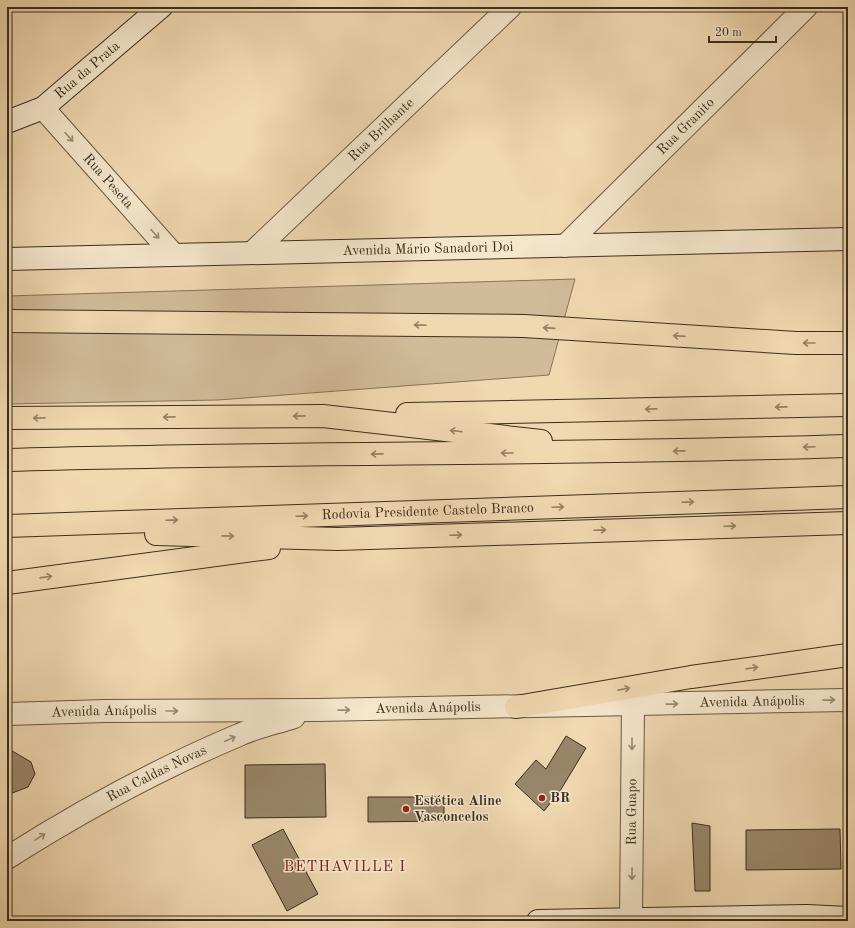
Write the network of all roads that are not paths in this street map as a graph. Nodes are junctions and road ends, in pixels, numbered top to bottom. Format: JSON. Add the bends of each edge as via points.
{"nodes":[{"id":1,"x":161,"y":7,"type":"edge"},
{"id":2,"x":510,"y":7,"type":"edge"},
{"id":3,"x":806,"y":7,"type":"edge"},
{"id":4,"x":43,"y":108,"type":"junction"},
{"id":5,"x":7,"y":122,"type":"edge"},
{"id":6,"x":848,"y":239,"type":"edge"},
{"id":7,"x":565,"y":246,"type":"junction"},
{"id":8,"x":253,"y":252,"type":"junction"},
{"id":9,"x":173,"y":254,"type":"junction"},
{"id":10,"x":7,"y":259,"type":"edge"},
{"id":11,"x":7,"y":321,"type":"edge"},
{"id":12,"x":848,"y":343,"type":"edge"},
{"id":13,"x":848,"y":405,"type":"edge"},
{"id":14,"x":323,"y":416,"type":"junction"},
{"id":15,"x":7,"y":418,"type":"edge"},
{"id":16,"x":848,"y":446,"type":"edge"},
{"id":17,"x":634,"y":452,"type":"junction"},
{"id":18,"x":7,"y":460,"type":"edge"},
{"id":19,"x":848,"y":497,"type":"edge"},
{"id":20,"x":510,"y":508,"type":"junction"},
{"id":21,"x":848,"y":523,"type":"edge"},
{"id":22,"x":7,"y":526,"type":"edge"},
{"id":23,"x":7,"y":531,"type":"edge"},
{"id":24,"x":338,"y":539,"type":"junction"},
{"id":25,"x":7,"y":583,"type":"edge"},
{"id":26,"x":848,"y":655,"type":"edge"},
{"id":27,"x":848,"y":700,"type":"edge"},
{"id":28,"x":632,"y":705,"type":"junction"},
{"id":29,"x":516,"y":707,"type":"junction"},
{"id":30,"x":317,"y":710,"type":"junction"},
{"id":31,"x":7,"y":714,"type":"edge"},
{"id":32,"x":7,"y":858,"type":"edge"},
{"id":33,"x":631,"y":918,"type":"junction"},
{"id":34,"x":848,"y":918,"type":"edge"},
{"id":35,"x":538,"y":921,"type":"edge"}],
"edges":[{"from":1,"to":4,"type":"street","name":"Rua da Prata"},
{"from":2,"to":8,"type":"street","name":"Rua Brilhante"},
{"from":3,"to":7,"type":"street","name":"Rua Granito"},
{"from":4,"to":5,"type":"street","name":"Rua da Prata"},
{"from":4,"to":9,"type":"street","name":"Rua Peseta","one_way":true},
{"from":6,"to":7,"type":"street","name":"Avenida Mário Sanadori Doi"},
{"from":7,"to":8,"type":"street","name":"Avenida Mário Sanadori Doi"},
{"from":8,"to":9,"type":"street","name":"Avenida Mário Sanadori Doi"},
{"from":9,"to":10,"type":"street","name":"Avenida Mário Sanadori Doi"},
{"from":12,"to":11,"type":"highway","one_way":true,"via":[[796,343],[524,326]]},
{"from":13,"to":14,"type":"highway","one_way":true},
{"from":14,"to":15,"type":"highway","one_way":true},
{"from":17,"to":14,"type":"highway","one_way":true},
{"from":16,"to":17,"type":"highway","one_way":true},
{"from":17,"to":18,"type":"highway","one_way":true},
{"from":20,"to":19,"type":"highway","name":"Rodovia Presidente Castelo Branco","one_way":true},
{"from":22,"to":20,"type":"highway","name":"Rodovia Presidente Castelo Branco","one_way":true},
{"from":20,"to":24,"type":"highway"},
{"from":24,"to":21,"type":"highway","name":"Rodovia Presidente Castelo Branco","one_way":true},
{"from":23,"to":24,"type":"highway","name":"Rodovia Presidente Castelo Branco","one_way":true},
{"from":25,"to":24,"type":"highway","one_way":true},
{"from":29,"to":26,"type":"highway","one_way":true,"via":[[691,677]]},
{"from":28,"to":27,"type":"street","name":"Avenida Anápolis","one_way":true},
{"from":28,"to":29,"type":"street","name":"Avenida Anápolis"},
{"from":28,"to":33,"type":"street","name":"Rua Guapo","one_way":true},
{"from":30,"to":29,"type":"street","name":"Avenida Anápolis","one_way":true},
{"from":31,"to":30,"type":"street","name":"Avenida Anápolis","one_way":true},
{"from":32,"to":30,"type":"street","name":"Rua Caldas Novas","one_way":true,"via":[[69,819],[167,768],[240,734]]},
{"from":33,"to":34,"type":"street"},
{"from":33,"to":35,"type":"street"}]}
